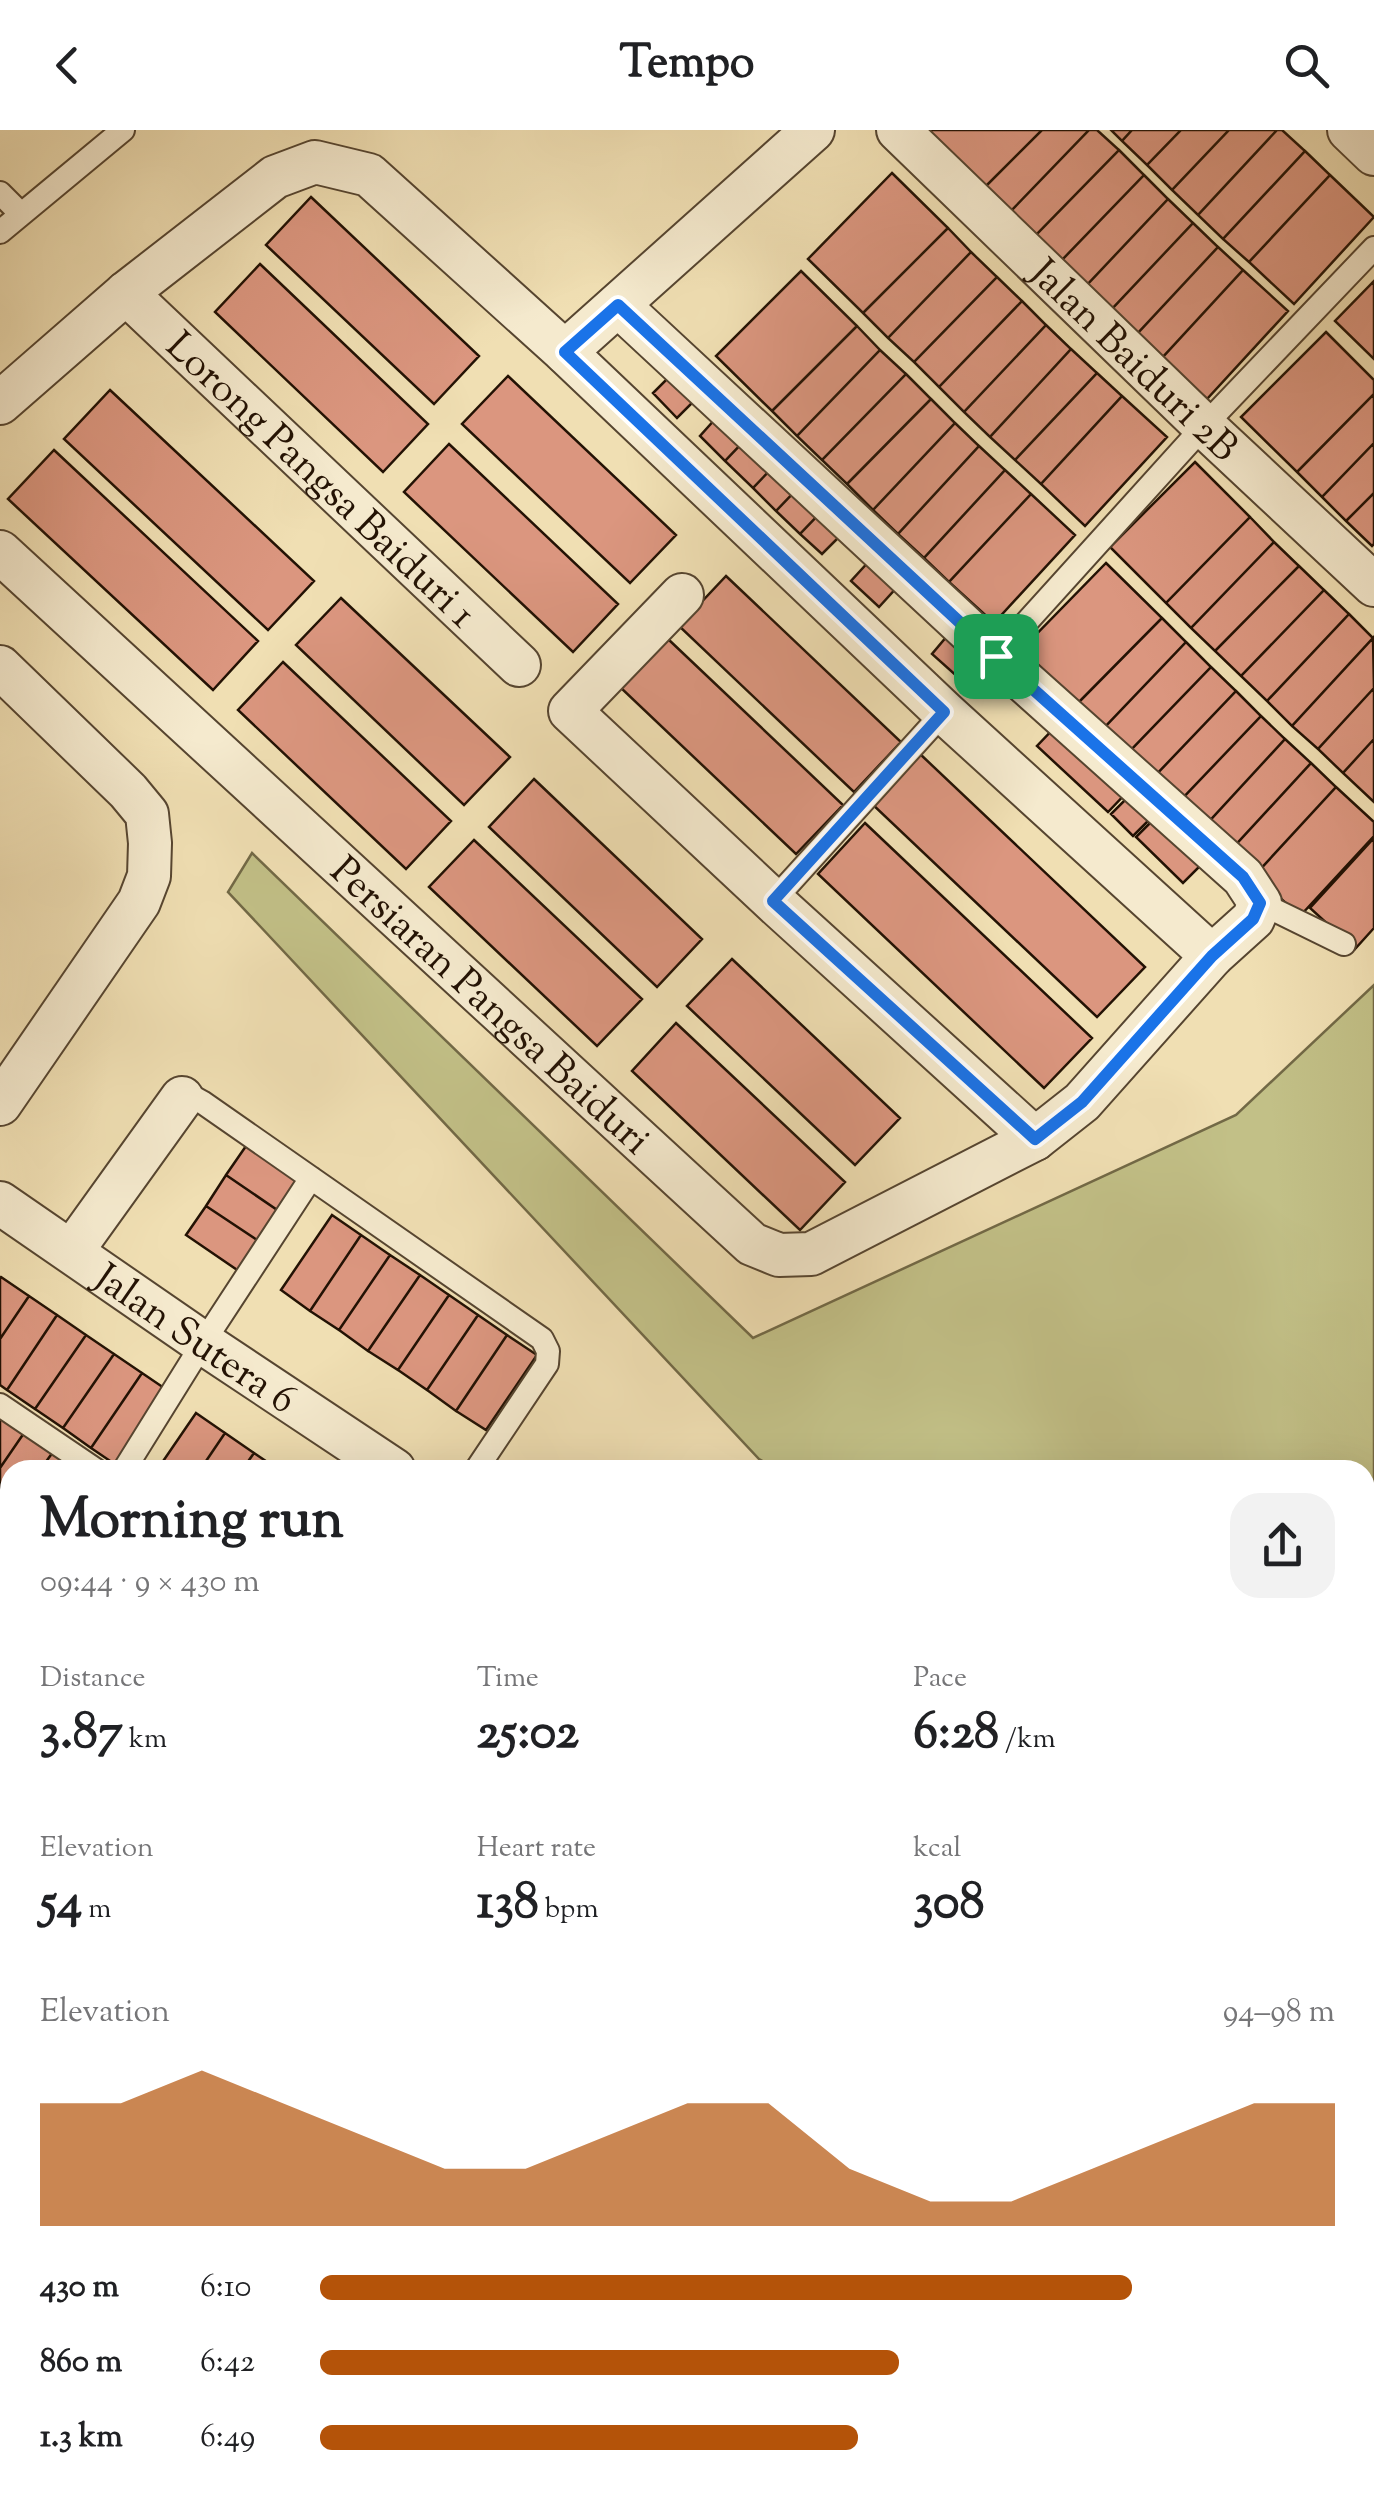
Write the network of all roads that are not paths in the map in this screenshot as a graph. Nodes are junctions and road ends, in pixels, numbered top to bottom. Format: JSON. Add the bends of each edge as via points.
{"nodes":[{"id":1,"x":123,"y":130,"type":"edge"},
{"id":2,"x":813,"y":130,"type":"edge"},
{"id":3,"x":898,"y":130,"type":"edge"},
{"id":4,"x":1348,"y":130,"type":"edge"},
{"id":5,"x":1374,"y":154,"type":"edge"},
{"id":6,"x":0,"y":193,"type":"edge"},
{"id":7,"x":21,"y":214,"type":"junction"},
{"id":8,"x":0,"y":232,"type":"edge"},
{"id":9,"x":1374,"y":248,"type":"edge"},
{"id":10,"x":126,"y":292,"type":"junction"},
{"id":11,"x":618,"y":305,"type":"junction"},
{"id":12,"x":565,"y":352,"type":"junction"},
{"id":13,"x":0,"y":403,"type":"edge"},
{"id":14,"x":1204,"y":426,"type":"junction"},
{"id":15,"x":0,"y":552,"type":"edge"},
{"id":16,"x":1374,"y":584,"type":"edge"},
{"id":17,"x":682,"y":595,"type":"dead end"},
{"id":18,"x":996,"y":656,"type":"junction"},
{"id":19,"x":520,"y":665,"type":"dead end"},
{"id":20,"x":0,"y":667,"type":"edge"},
{"id":21,"x":944,"y":712,"type":"junction"},
{"id":22,"x":773,"y":901,"type":"junction"},
{"id":23,"x":1260,"y":903,"type":"junction"},
{"id":24,"x":1344,"y":944,"type":"dead end"},
{"id":25,"x":1212,"y":956,"type":"junction"},
{"id":26,"x":182,"y":1098,"type":"joint"},
{"id":27,"x":0,"y":1104,"type":"edge"},
{"id":28,"x":1035,"y":1139,"type":"junction"},
{"id":29,"x":311,"y":1178,"type":"junction"},
{"id":30,"x":0,"y":1203,"type":"edge"},
{"id":31,"x":72,"y":1251,"type":"junction"},
{"id":32,"x":203,"y":1343,"type":"junction"},
{"id":33,"x":0,"y":1405,"type":"edge"},
{"id":34,"x":81,"y":1460,"type":"edge"},
{"id":35,"x":130,"y":1460,"type":"edge"},
{"id":36,"x":379,"y":1460,"type":"edge"},
{"id":37,"x":483,"y":1460,"type":"edge"}],
"edges":[{"from":1,"to":7,"type":"lane"},
{"from":2,"to":11,"type":"street"},
{"from":3,"to":14,"type":"street","name":"Jalan Baiduri 2B"},
{"from":4,"to":5,"type":"street"},
{"from":6,"to":7,"type":"lane"},
{"from":7,"to":8,"type":"lane"},
{"from":9,"to":14,"type":"lane"},
{"from":10,"to":12,"type":"street","via":[[275,177],[315,162],[369,175]]},
{"from":10,"to":13,"type":"street"},
{"from":10,"to":19,"type":"street","name":"Lorong Pangsa Baiduri 1"},
{"from":11,"to":12,"type":"street"},
{"from":11,"to":18,"type":"street"},
{"from":12,"to":21,"type":"street"},
{"from":14,"to":16,"type":"street","name":"Jalan Baiduri 2B"},
{"from":14,"to":18,"type":"lane"},
{"from":15,"to":28,"type":"street","name":"Persiaran Pangsa Baiduri","via":[[752,1244],[779,1254],[811,1254]]},
{"from":17,"to":22,"type":"street","via":[[570,710]]},
{"from":18,"to":23,"type":"street","via":[[1243,877]]},
{"from":20,"to":27,"type":"street","via":[[128,791],[147,814],[150,843],[149,876],[139,902]]},
{"from":21,"to":22,"type":"lane"},
{"from":21,"to":25,"type":"street"},
{"from":22,"to":28,"type":"street"},
{"from":23,"to":24,"type":"lane"},
{"from":23,"to":25,"type":"street","name":"Persiaran Pangsa Baiduri","via":[[1253,919]]},
{"from":25,"to":28,"type":"street","name":"Persiaran Pangsa Baiduri","via":[[1082,1102]]},
{"from":26,"to":29,"type":"lane","via":[[202,1102]]},
{"from":26,"to":31,"type":"street"},
{"from":29,"to":32,"type":"lane"},
{"from":29,"to":37,"type":"lane","via":[[542,1339],[547,1364]]},
{"from":30,"to":31,"type":"street","name":"Jalan Sutera 6"},
{"from":31,"to":32,"type":"street","name":"Jalan Sutera 6"},
{"from":32,"to":35,"type":"lane"},
{"from":32,"to":36,"type":"street","name":"Jalan Sutera 6"},
{"from":33,"to":34,"type":"lane"}]}
